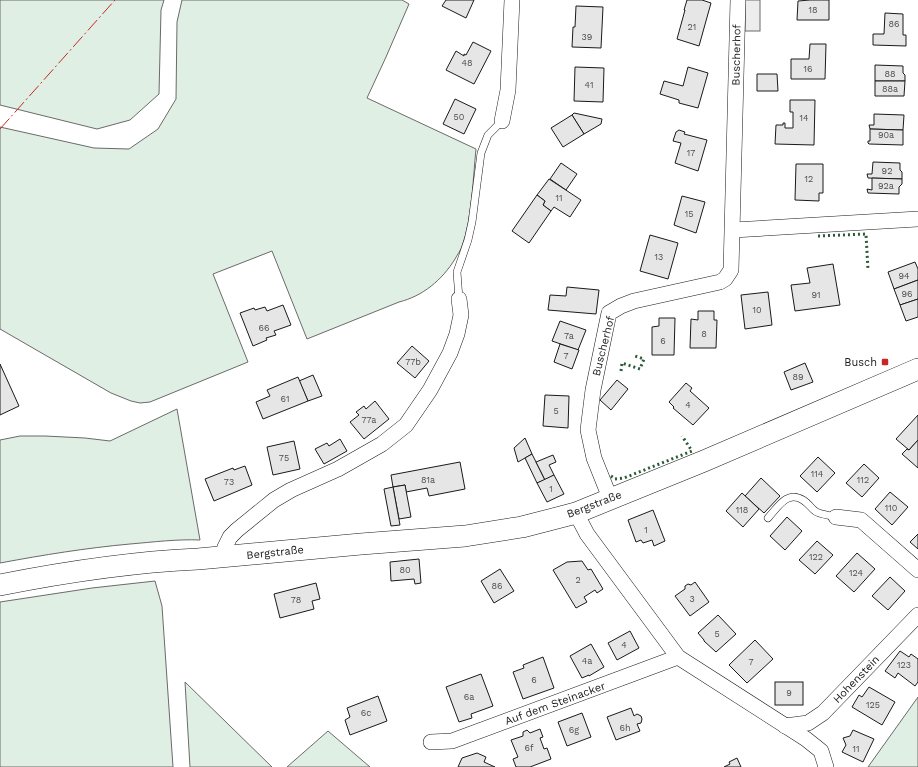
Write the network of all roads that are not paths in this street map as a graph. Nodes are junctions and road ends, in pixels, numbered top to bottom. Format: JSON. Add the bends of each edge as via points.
{"nodes":[{"id":1,"x":512,"y":0,"type":"edge"},
{"id":2,"x":738,"y":0,"type":"edge"},
{"id":3,"x":502,"y":121,"type":"joint"},
{"id":4,"x":918,"y":219,"type":"edge"},
{"id":5,"x":733,"y":230,"type":"junction"},
{"id":6,"x":459,"y":299,"type":"joint"},
{"id":7,"x":918,"y":369,"type":"edge"},
{"id":8,"x":610,"y":498,"type":"junction"},
{"id":9,"x":576,"y":513,"type":"junction"},
{"id":10,"x":836,"y":517,"type":"joint"},
{"id":11,"x":768,"y":518,"type":"dead end"},
{"id":12,"x":223,"y":557,"type":"junction"},
{"id":13,"x":918,"y":570,"type":"edge"},
{"id":14,"x":0,"y":585,"type":"edge"},
{"id":15,"x":918,"y":615,"type":"edge"},
{"id":16,"x":678,"y":657,"type":"junction"},
{"id":17,"x":785,"y":726,"type":"junction"},
{"id":18,"x":431,"y":742,"type":"dead end"},
{"id":19,"x":826,"y":767,"type":"edge"}],
"edges":[{"from":1,"to":3,"type":"street","via":[[508,90]]},
{"from":2,"to":5,"type":"street","name":"Buscherhof"},
{"from":3,"to":6,"type":"lane","via":[[488,135],[481,153],[472,222],[457,272]]},
{"from":4,"to":5,"type":"street"},
{"from":5,"to":8,"type":"street","name":"Buscherhof","via":[[731,270],[725,279],[634,300],[609,313],[593,390],[588,430],[594,458]]},
{"from":6,"to":12,"type":"street","via":[[461,315],[450,353],[430,390],[406,425],[382,444],[351,462],[274,500],[237,530],[225,546]]},
{"from":7,"to":8,"type":"main road","name":"Bergstraße"},
{"from":8,"to":9,"type":"main road","name":"Bergstraße"},
{"from":9,"to":12,"type":"main road","name":"Bergstraße","via":[[522,527],[465,536]]},
{"from":9,"to":16,"type":"street","via":[[587,534]]},
{"from":10,"to":11,"type":"lane","via":[[818,512],[800,498],[791,497],[786,498]]},
{"from":10,"to":13,"type":"street","via":[[861,520]]},
{"from":12,"to":14,"type":"main road","name":"Bergstraße","via":[[64,573]]},
{"from":15,"to":17,"type":"street","name":"Hohenstein","via":[[823,713],[808,723]]},
{"from":16,"to":17,"type":"street"},
{"from":16,"to":18,"type":"street","name":"Auf dem Steinacker","via":[[452,741]]},
{"from":17,"to":19,"type":"street","via":[[821,751]]}]}
